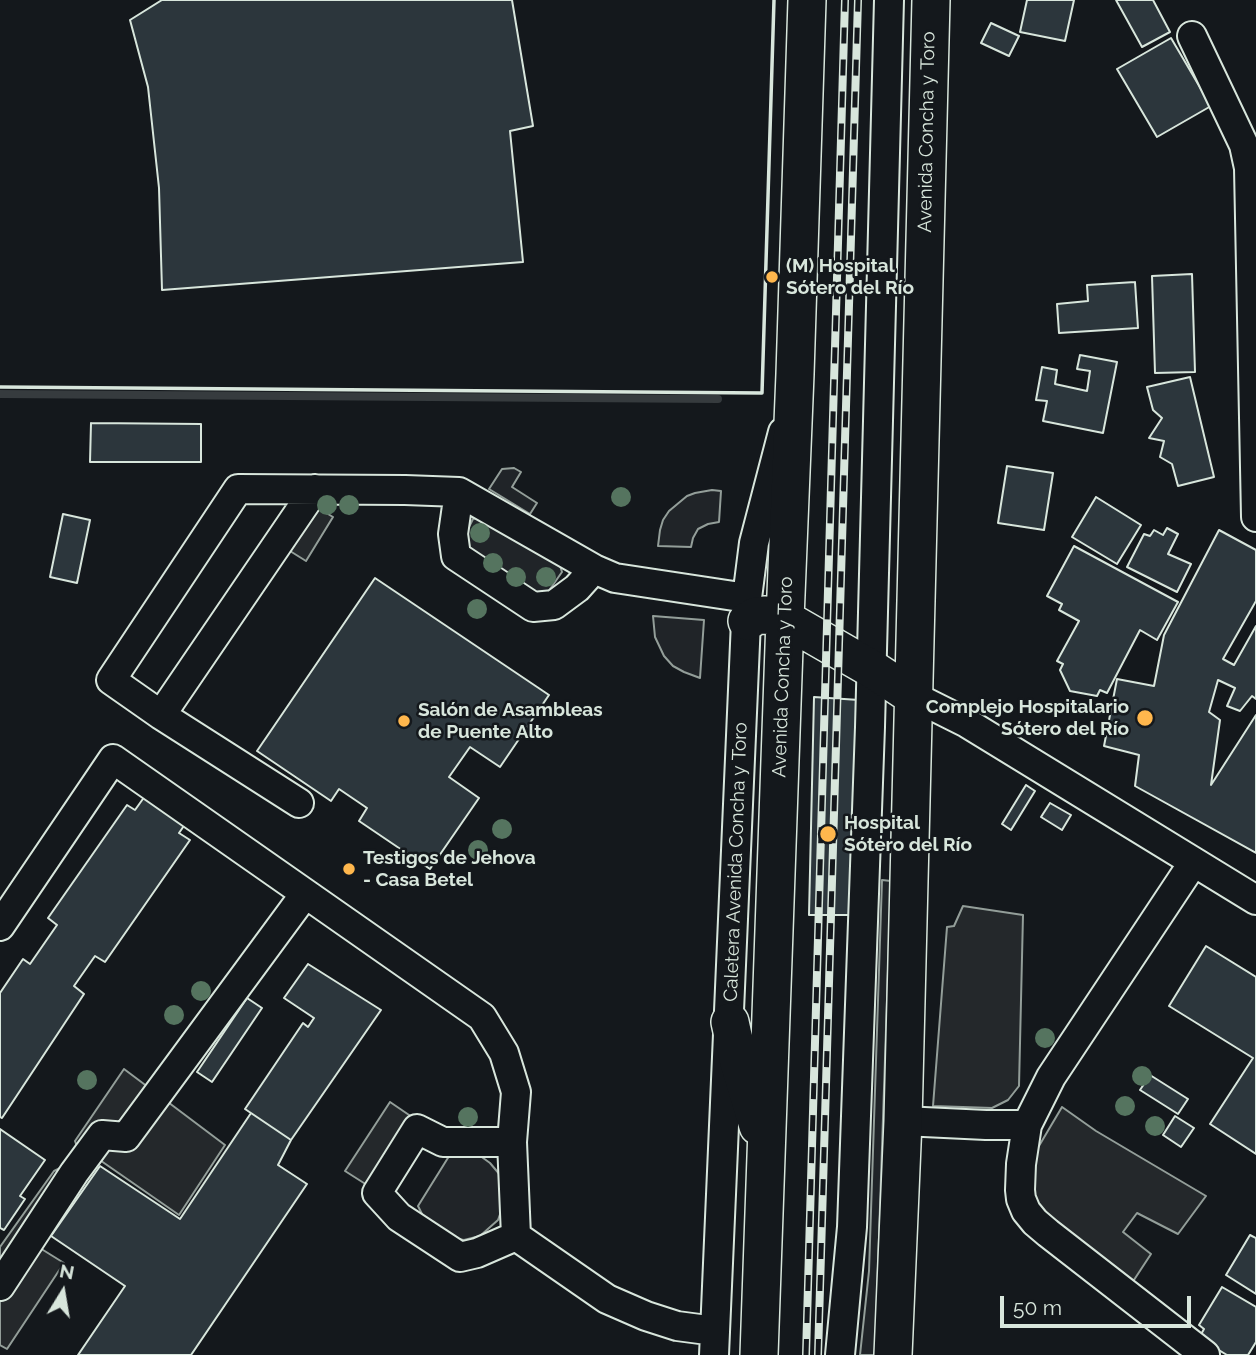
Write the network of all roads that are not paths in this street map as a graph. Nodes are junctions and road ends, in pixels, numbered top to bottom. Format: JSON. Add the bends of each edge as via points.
{"nodes":[{"id":1,"x":807,"y":0,"type":"edge"},
{"id":2,"x":889,"y":0,"type":"edge"},
{"id":3,"x":931,"y":0,"type":"edge"},
{"id":4,"x":1192,"y":36,"type":"dead end"},
{"id":5,"x":795,"y":374,"type":"junction"},
{"id":6,"x":315,"y":489,"type":"junction"},
{"id":7,"x":459,"y":492,"type":"junction"},
{"id":8,"x":1256,"y":517,"type":"edge"},
{"id":9,"x":594,"y":569,"type":"junction"},
{"id":10,"x":747,"y":609,"type":"junction"},
{"id":11,"x":785,"y":619,"type":"junction"},
{"id":12,"x":872,"y":669,"type":"junction"},
{"id":13,"x":913,"y":696,"type":"junction"},
{"id":14,"x":161,"y":715,"type":"junction"},
{"id":15,"x":299,"y":803,"type":"dead end"},
{"id":16,"x":1193,"y":863,"type":"junction"},
{"id":17,"x":305,"y":894,"type":"junction"},
{"id":18,"x":1256,"y":900,"type":"edge"},
{"id":19,"x":0,"y":926,"type":"edge"},
{"id":20,"x":730,"y":1022,"type":"junction"},
{"id":21,"x":903,"y":1121,"type":"junction"},
{"id":22,"x":1027,"y":1125,"type":"junction"},
{"id":23,"x":512,"y":1142,"type":"junction"},
{"id":24,"x":767,"y":1153,"type":"junction"},
{"id":25,"x":516,"y":1236,"type":"junction"},
{"id":26,"x":0,"y":1286,"type":"edge"},
{"id":27,"x":715,"y":1343,"type":"edge"},
{"id":28,"x":759,"y":1355,"type":"edge"},
{"id":29,"x":841,"y":1355,"type":"edge"},
{"id":30,"x":892,"y":1355,"type":"edge"},
{"id":31,"x":1205,"y":1355,"type":"edge"}],
"edges":[{"from":1,"to":5,"type":"main road","name":"Avenida Concha y Toro"},
{"from":2,"to":12,"type":"street"},
{"from":3,"to":13,"type":"main road","name":"Avenida Concha y Toro"},
{"from":4,"to":8,"type":"street","via":[[1244,145],[1249,168]]},
{"from":5,"to":10,"type":"street","name":"Caletera Avenida Concha y Toro","via":[[754,543]]},
{"from":5,"to":11,"type":"main road","name":"Avenida Concha y Toro"},
{"from":6,"to":7,"type":"street"},
{"from":6,"to":14,"type":"street"},
{"from":6,"to":14,"type":"street","via":[[238,489],[111,680]]},
{"from":7,"to":9,"type":"street"},
{"from":7,"to":9,"type":"street","via":[[453,534],[456,556],[533,607],[554,605]]},
{"from":9,"to":10,"type":"street"},
{"from":10,"to":11,"type":"main road","via":[[756,616]]},
{"from":10,"to":20,"type":"street","name":"Caletera Avenida Concha y Toro"},
{"from":11,"to":12,"type":"main road"},
{"from":11,"to":24,"type":"main road","name":"Avenida Concha y Toro"},
{"from":12,"to":13,"type":"main road"},
{"from":12,"to":29,"type":"street","via":[[852,1227]]},
{"from":13,"to":16,"type":"street","via":[[967,723]]},
{"from":13,"to":21,"type":"main road","name":"Avenida Concha y Toro"},
{"from":14,"to":15,"type":"street"},
{"from":16,"to":18,"type":"street"},
{"from":16,"to":22,"type":"street","via":[[1051,1077]]},
{"from":17,"to":19,"type":"street","via":[[113,760]]},
{"from":17,"to":23,"type":"street","via":[[482,1017],[504,1053],[516,1093]]},
{"from":17,"to":26,"type":"street","via":[[126,1137],[102,1135]]},
{"from":20,"to":24,"type":"main road"},
{"from":20,"to":27,"type":"street","name":"Caletera Avenida Concha y Toro"},
{"from":21,"to":22,"type":"street"},
{"from":21,"to":30,"type":"main road","name":"Avenida Concha y Toro"},
{"from":22,"to":31,"type":"street","via":[[1021,1199],[1035,1222]]},
{"from":23,"to":25,"type":"street"},
{"from":23,"to":25,"type":"street","via":[[443,1142],[416,1129],[377,1193],[399,1217],[460,1257]]},
{"from":24,"to":28,"type":"main road","name":"Avenida Concha y Toro"},
{"from":25,"to":27,"type":"street","via":[[607,1299]]}]}
